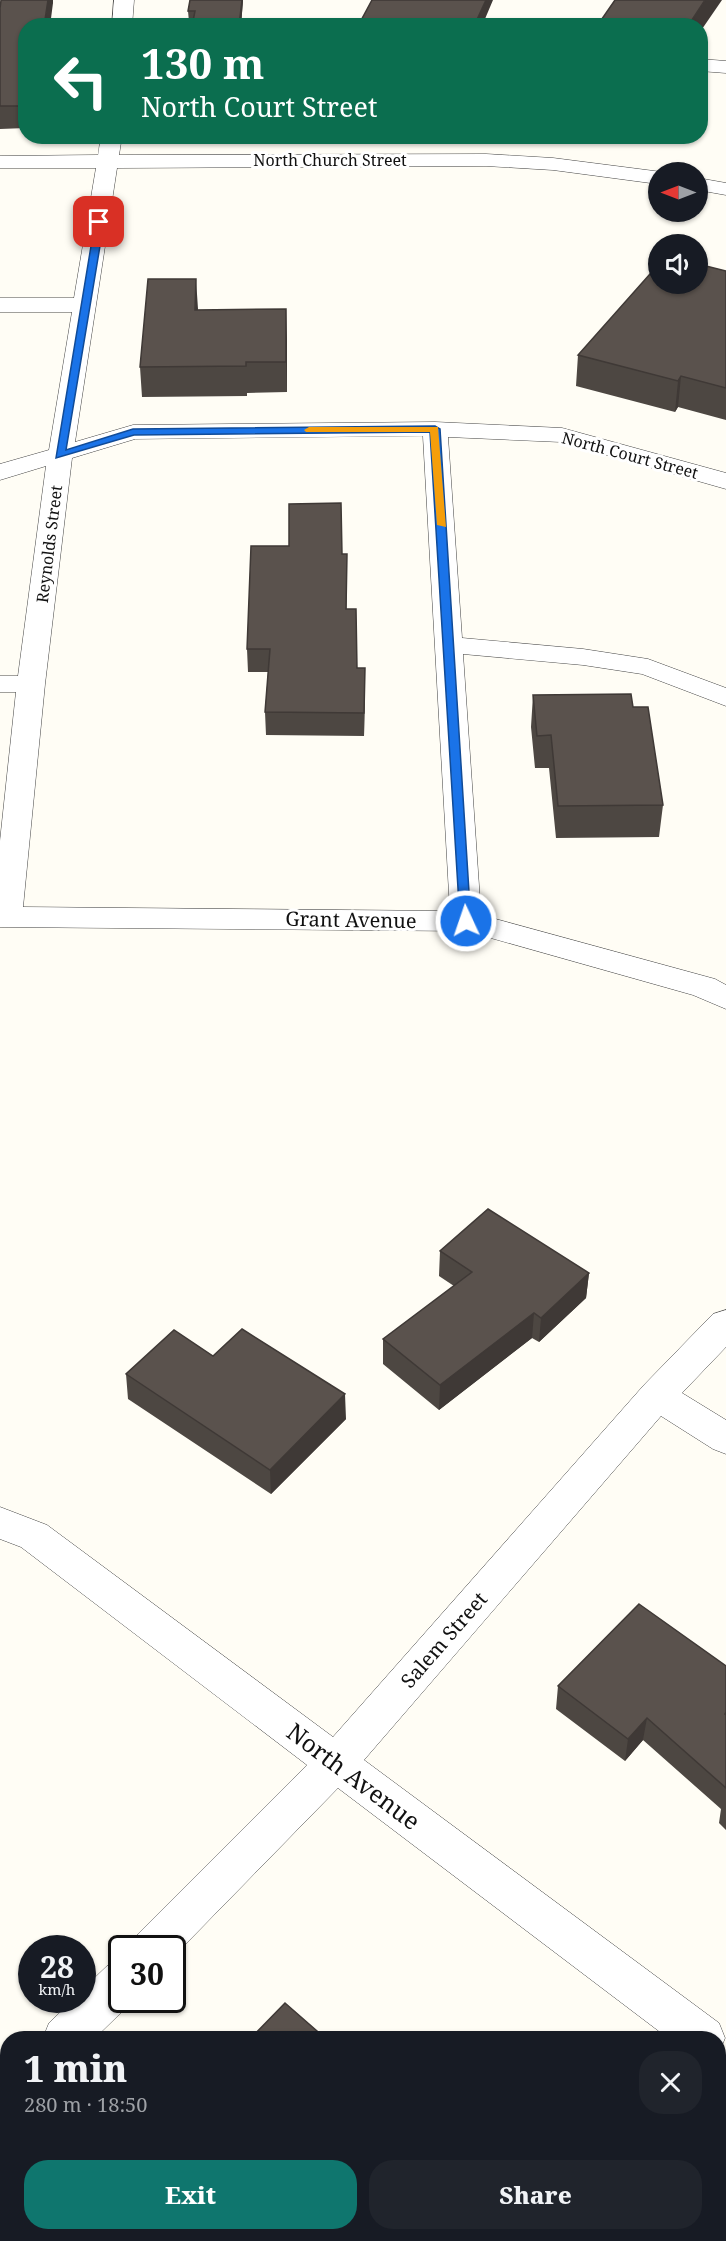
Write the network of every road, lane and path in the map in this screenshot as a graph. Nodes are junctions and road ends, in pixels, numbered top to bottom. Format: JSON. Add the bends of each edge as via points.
{"nodes":[{"id":1,"x":124,"y":0,"type":"edge"},
{"id":2,"x":123,"y":18,"type":"edge"},
{"id":3,"x":708,"y":66,"type":"edge"},
{"id":4,"x":726,"y":67,"type":"edge"},
{"id":5,"x":111,"y":144,"type":"edge"},
{"id":6,"x":110,"y":161,"type":"junction"},
{"id":7,"x":0,"y":162,"type":"edge"},
{"id":8,"x":648,"y":177,"type":"edge"},
{"id":9,"x":708,"y":186,"type":"edge"},
{"id":10,"x":726,"y":189,"type":"edge"},
{"id":11,"x":85,"y":304,"type":"junction"},
{"id":12,"x":0,"y":305,"type":"edge"},
{"id":13,"x":435,"y":429,"type":"junction"},
{"id":14,"x":60,"y":455,"type":"junction"},
{"id":15,"x":0,"y":472,"type":"edge"},
{"id":16,"x":726,"y":481,"type":"edge"},
{"id":17,"x":451,"y":645,"type":"junction"},
{"id":18,"x":0,"y":684,"type":"edge"},
{"id":19,"x":31,"y":684,"type":"junction"},
{"id":20,"x":726,"y":698,"type":"edge"},
{"id":21,"x":3,"y":917,"type":"edge"},
{"id":22,"x":466,"y":921,"type":"junction"},
{"id":23,"x":726,"y":998,"type":"edge"},
{"id":24,"x":726,"y":1324,"type":"edge"},
{"id":25,"x":657,"y":1395,"type":"junction"},
{"id":26,"x":726,"y":1439,"type":"edge"},
{"id":27,"x":0,"y":1523,"type":"edge"},
{"id":28,"x":335,"y":1764,"type":"junction"},
{"id":29,"x":166,"y":1935,"type":"edge"},
{"id":30,"x":108,"y":1995,"type":"edge"},
{"id":31,"x":72,"y":2031,"type":"edge"},
{"id":32,"x":694,"y":2031,"type":"edge"}],
"edges":[{"from":1,"to":2,"type":"street"},
{"from":3,"to":4,"type":"street"},
{"from":5,"to":6,"type":"street","name":"Reynolds Street"},
{"from":6,"to":7,"type":"street","name":"North Church Street"},
{"from":6,"to":8,"type":"street","name":"North Church Street","via":[[517,161]]},
{"from":6,"to":11,"type":"street","name":"Reynolds Street"},
{"from":9,"to":10,"type":"street"},
{"from":11,"to":12,"type":"street"},
{"from":11,"to":14,"type":"street","name":"Reynolds Street"},
{"from":13,"to":14,"type":"street","name":"North Court Street","via":[[133,432]]},
{"from":13,"to":16,"type":"street","name":"North Court Street","via":[[562,435]]},
{"from":13,"to":17,"type":"street"},
{"from":14,"to":15,"type":"street","name":"North Court Street"},
{"from":14,"to":19,"type":"street","name":"Reynolds Street"},
{"from":17,"to":20,"type":"street","via":[[648,667]]},
{"from":17,"to":22,"type":"street"},
{"from":18,"to":19,"type":"street"},
{"from":19,"to":21,"type":"street","name":"Reynolds Street"},
{"from":21,"to":22,"type":"street","name":"Grant Avenue"},
{"from":22,"to":23,"type":"street","name":"Grant Avenue","via":[[704,987]]},
{"from":24,"to":25,"type":"street","name":"Salem Street"},
{"from":25,"to":26,"type":"street"},
{"from":25,"to":28,"type":"street","name":"Salem Street"},
{"from":27,"to":28,"type":"street","name":"North Avenue","via":[[34,1536]]},
{"from":28,"to":29,"type":"street","name":"Salem Street"},
{"from":28,"to":32,"type":"street","name":"North Avenue"},
{"from":30,"to":31,"type":"street"}]}
